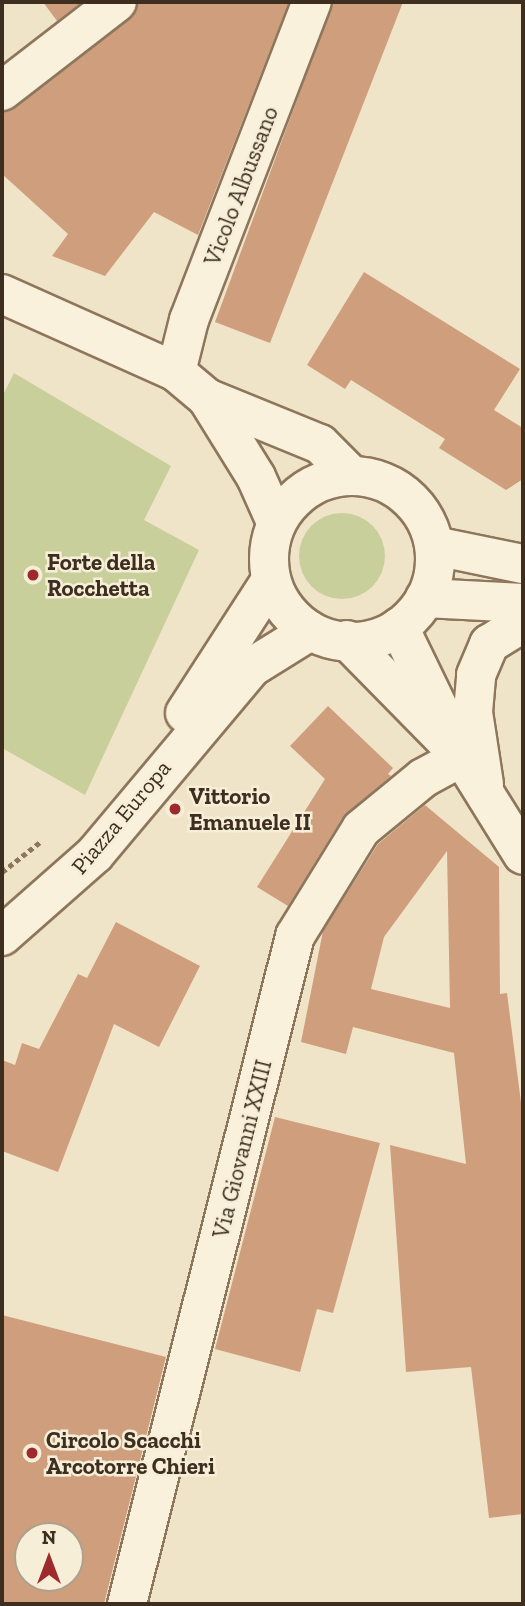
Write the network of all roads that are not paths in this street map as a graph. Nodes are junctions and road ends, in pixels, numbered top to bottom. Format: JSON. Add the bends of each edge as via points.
{"nodes":[{"id":1,"x":117,"y":2,"type":"edge"},
{"id":2,"x":312,"y":2,"type":"edge"},
{"id":3,"x":2,"y":91,"type":"edge"},
{"id":4,"x":2,"y":294,"type":"edge"},
{"id":5,"x":176,"y":373,"type":"junction"},
{"id":6,"x":207,"y":398,"type":"junction"},
{"id":7,"x":351,"y":475,"type":"junction"},
{"id":8,"x":276,"y":522,"type":"junction"},
{"id":9,"x":523,"y":564,"type":"edge"},
{"id":10,"x":431,"y":575,"type":"junction"},
{"id":11,"x":271,"y":580,"type":"junction"},
{"id":12,"x":523,"y":580,"type":"edge"},
{"id":13,"x":523,"y":603,"type":"edge"},
{"id":14,"x":523,"y":623,"type":"edge"},
{"id":15,"x":399,"y":627,"type":"junction"},
{"id":16,"x":310,"y":631,"type":"junction"},
{"id":17,"x":347,"y":640,"type":"junction"},
{"id":18,"x":176,"y":752,"type":"junction"},
{"id":19,"x":473,"y":772,"type":"junction"},
{"id":20,"x":523,"y":855,"type":"edge"},
{"id":21,"x":2,"y":936,"type":"edge"},
{"id":22,"x":127,"y":1604,"type":"edge"}],
"edges":[{"from":1,"to":3,"type":"street"},
{"from":2,"to":5,"type":"street","name":"Vicolo Albussano","via":[[189,320]]},
{"from":4,"to":5,"type":"street"},
{"from":5,"to":6,"type":"street"},
{"from":6,"to":7,"type":"street","via":[[320,444]]},
{"from":6,"to":8,"type":"street","via":[[256,477]]},
{"from":7,"to":8,"type":"street","via":[[321,481],[295,498]]},
{"from":7,"to":10,"type":"street","via":[[390,484],[420,510]]},
{"from":8,"to":11,"type":"street","via":[[268,551]]},
{"from":9,"to":10,"type":"street"},
{"from":10,"to":12,"type":"street","via":[[459,585]]},
{"from":10,"to":13,"type":"street"},
{"from":10,"to":15,"type":"street"},
{"from":11,"to":16,"type":"street","via":[[284,606]]},
{"from":11,"to":18,"type":"street","name":"Piazza Europa","via":[[185,712]]},
{"from":14,"to":19,"type":"street","via":[[489,644],[476,675]]},
{"from":15,"to":17,"type":"street","via":[[369,640]]},
{"from":15,"to":19,"type":"street"},
{"from":16,"to":17,"type":"street"},
{"from":16,"to":18,"type":"street","name":"Piazza Europa","via":[[252,667]]},
{"from":17,"to":19,"type":"street"},
{"from":18,"to":21,"type":"street","name":"Piazza Europa","via":[[95,854]]},
{"from":19,"to":20,"type":"street"},
{"from":19,"to":22,"type":"street","name":"Via Giovanni XXIII","via":[[423,778],[360,829],[295,936]]}]}
